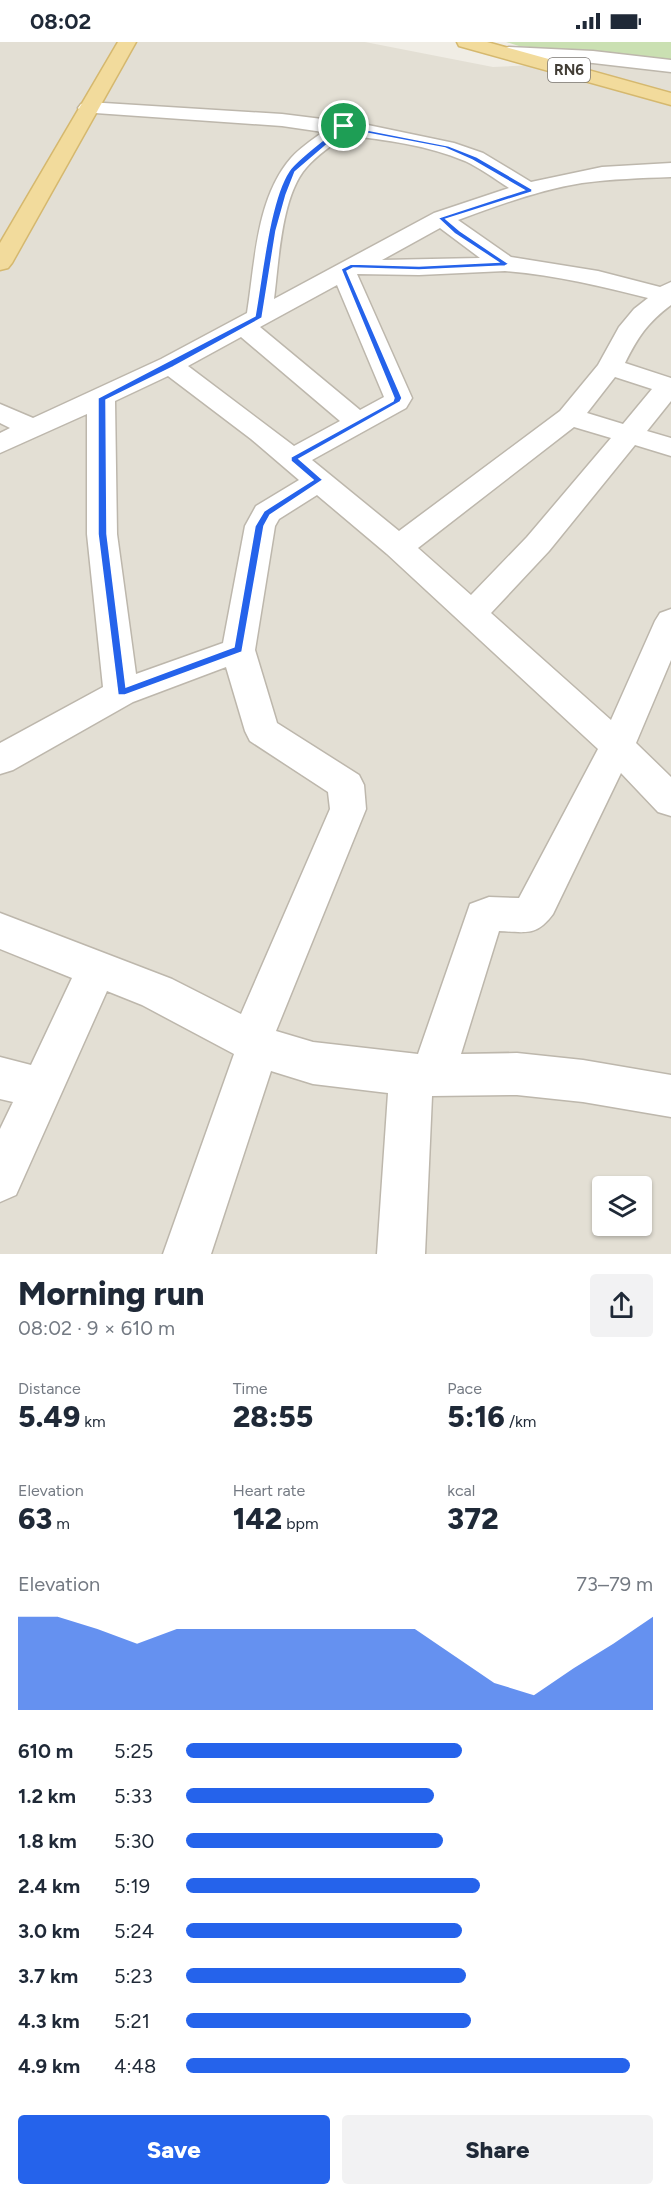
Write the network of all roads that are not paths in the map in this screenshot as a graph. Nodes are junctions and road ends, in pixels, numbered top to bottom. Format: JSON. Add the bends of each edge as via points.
{"nodes":[{"id":1,"x":128,"y":42,"type":"edge"},
{"id":2,"x":466,"y":42,"type":"edge"},
{"id":3,"x":508,"y":53,"type":"junction"},
{"id":4,"x":671,"y":66,"type":"edge"},
{"id":5,"x":671,"y":99,"type":"edge"},
{"id":6,"x":88,"y":108,"type":"junction"},
{"id":7,"x":344,"y":126,"type":"junction"},
{"id":8,"x":671,"y":170,"type":"edge"},
{"id":9,"x":529,"y":190,"type":"junction"},
{"id":10,"x":442,"y":218,"type":"junction"},
{"id":11,"x":3,"y":250,"type":"edge"},
{"id":12,"x":505,"y":264,"type":"junction"},
{"id":13,"x":347,"y":268,"type":"junction"},
{"id":14,"x":669,"y":292,"type":"edge"},
{"id":15,"x":251,"y":321,"type":"junction"},
{"id":16,"x":170,"y":365,"type":"junction"},
{"id":17,"x":610,"y":367,"type":"junction"},
{"id":18,"x":670,"y":386,"type":"edge"},
{"id":19,"x":102,"y":398,"type":"junction"},
{"id":20,"x":0,"y":412,"type":"edge"},
{"id":21,"x":570,"y":417,"type":"junction"},
{"id":22,"x":358,"y":422,"type":"junction"},
{"id":23,"x":33,"y":429,"type":"junction"},
{"id":24,"x":629,"y":436,"type":"junction"},
{"id":25,"x":0,"y":444,"type":"edge"},
{"id":26,"x":671,"y":447,"type":"edge"},
{"id":27,"x":294,"y":459,"type":"junction"},
{"id":28,"x":319,"y":480,"type":"junction"},
{"id":29,"x":398,"y":547,"type":"junction"},
{"id":30,"x":471,"y":614,"type":"junction"},
{"id":31,"x":671,"y":621,"type":"edge"},
{"id":32,"x":238,"y":650,"type":"junction"},
{"id":33,"x":121,"y":693,"type":"junction"},
{"id":34,"x":617,"y":746,"type":"junction"},
{"id":35,"x":0,"y":760,"type":"edge"},
{"id":36,"x":671,"y":801,"type":"edge"},
{"id":37,"x":0,"y":931,"type":"edge"},
{"id":38,"x":97,"y":968,"type":"junction"},
{"id":39,"x":251,"y":1040,"type":"junction"},
{"id":40,"x":422,"y":1075,"type":"junction"},
{"id":41,"x":0,"y":1078,"type":"edge"},
{"id":42,"x":43,"y":1089,"type":"junction"},
{"id":43,"x":671,"y":1096,"type":"edge"},
{"id":44,"x":0,"y":1179,"type":"edge"},
{"id":45,"x":187,"y":1254,"type":"edge"},
{"id":46,"x":401,"y":1254,"type":"edge"}],
"edges":[{"from":1,"to":6,"type":"main road"},
{"from":2,"to":3,"type":"main road","number":"RN6"},
{"from":3,"to":4,"type":"street"},
{"from":3,"to":5,"type":"main road","number":"RN6"},
{"from":6,"to":7,"type":"street"},
{"from":6,"to":11,"type":"main road"},
{"from":7,"to":9,"type":"street","via":[[447,147],[475,158]]},
{"from":7,"to":15,"type":"street","via":[[292,171]]},
{"from":8,"to":9,"type":"street","via":[[601,174]]},
{"from":9,"to":10,"type":"street"},
{"from":10,"to":12,"type":"street"},
{"from":10,"to":13,"type":"street"},
{"from":12,"to":13,"type":"street"},
{"from":12,"to":14,"type":"street"},
{"from":13,"to":15,"type":"street"},
{"from":13,"to":22,"type":"street","via":[[398,398]]},
{"from":14,"to":17,"type":"street","via":[[628,332]]},
{"from":15,"to":16,"type":"street"},
{"from":15,"to":22,"type":"street"},
{"from":16,"to":19,"type":"street"},
{"from":16,"to":27,"type":"street"},
{"from":17,"to":18,"type":"street"},
{"from":17,"to":21,"type":"street"},
{"from":18,"to":24,"type":"street"},
{"from":19,"to":23,"type":"street"},
{"from":19,"to":33,"type":"street","via":[[102,534]]},
{"from":20,"to":23,"type":"street"},
{"from":21,"to":24,"type":"street"},
{"from":21,"to":29,"type":"street"},
{"from":22,"to":27,"type":"street"},
{"from":23,"to":25,"type":"street"},
{"from":24,"to":26,"type":"street"},
{"from":24,"to":30,"type":"street","via":[[538,544]]},
{"from":27,"to":28,"type":"street"},
{"from":28,"to":29,"type":"street"},
{"from":28,"to":32,"type":"street","via":[[267,513],[260,526]]},
{"from":29,"to":30,"type":"street"},
{"from":30,"to":34,"type":"street"},
{"from":31,"to":34,"type":"street"},
{"from":32,"to":33,"type":"street"},
{"from":32,"to":39,"type":"street","via":[[262,731],[346,785],[349,802]]},
{"from":33,"to":35,"type":"street"},
{"from":34,"to":36,"type":"street"},
{"from":34,"to":40,"type":"street","via":[[529,915],[484,916]]},
{"from":37,"to":38,"type":"street"},
{"from":38,"to":39,"type":"street","via":[[157,992]]},
{"from":38,"to":42,"type":"street"},
{"from":39,"to":40,"type":"street","via":[[272,1051],[313,1062]]},
{"from":39,"to":45,"type":"street","via":[[257,1050]]},
{"from":40,"to":43,"type":"street","via":[[517,1074]]},
{"from":40,"to":46,"type":"street"},
{"from":41,"to":42,"type":"street"},
{"from":42,"to":44,"type":"street"}]}
